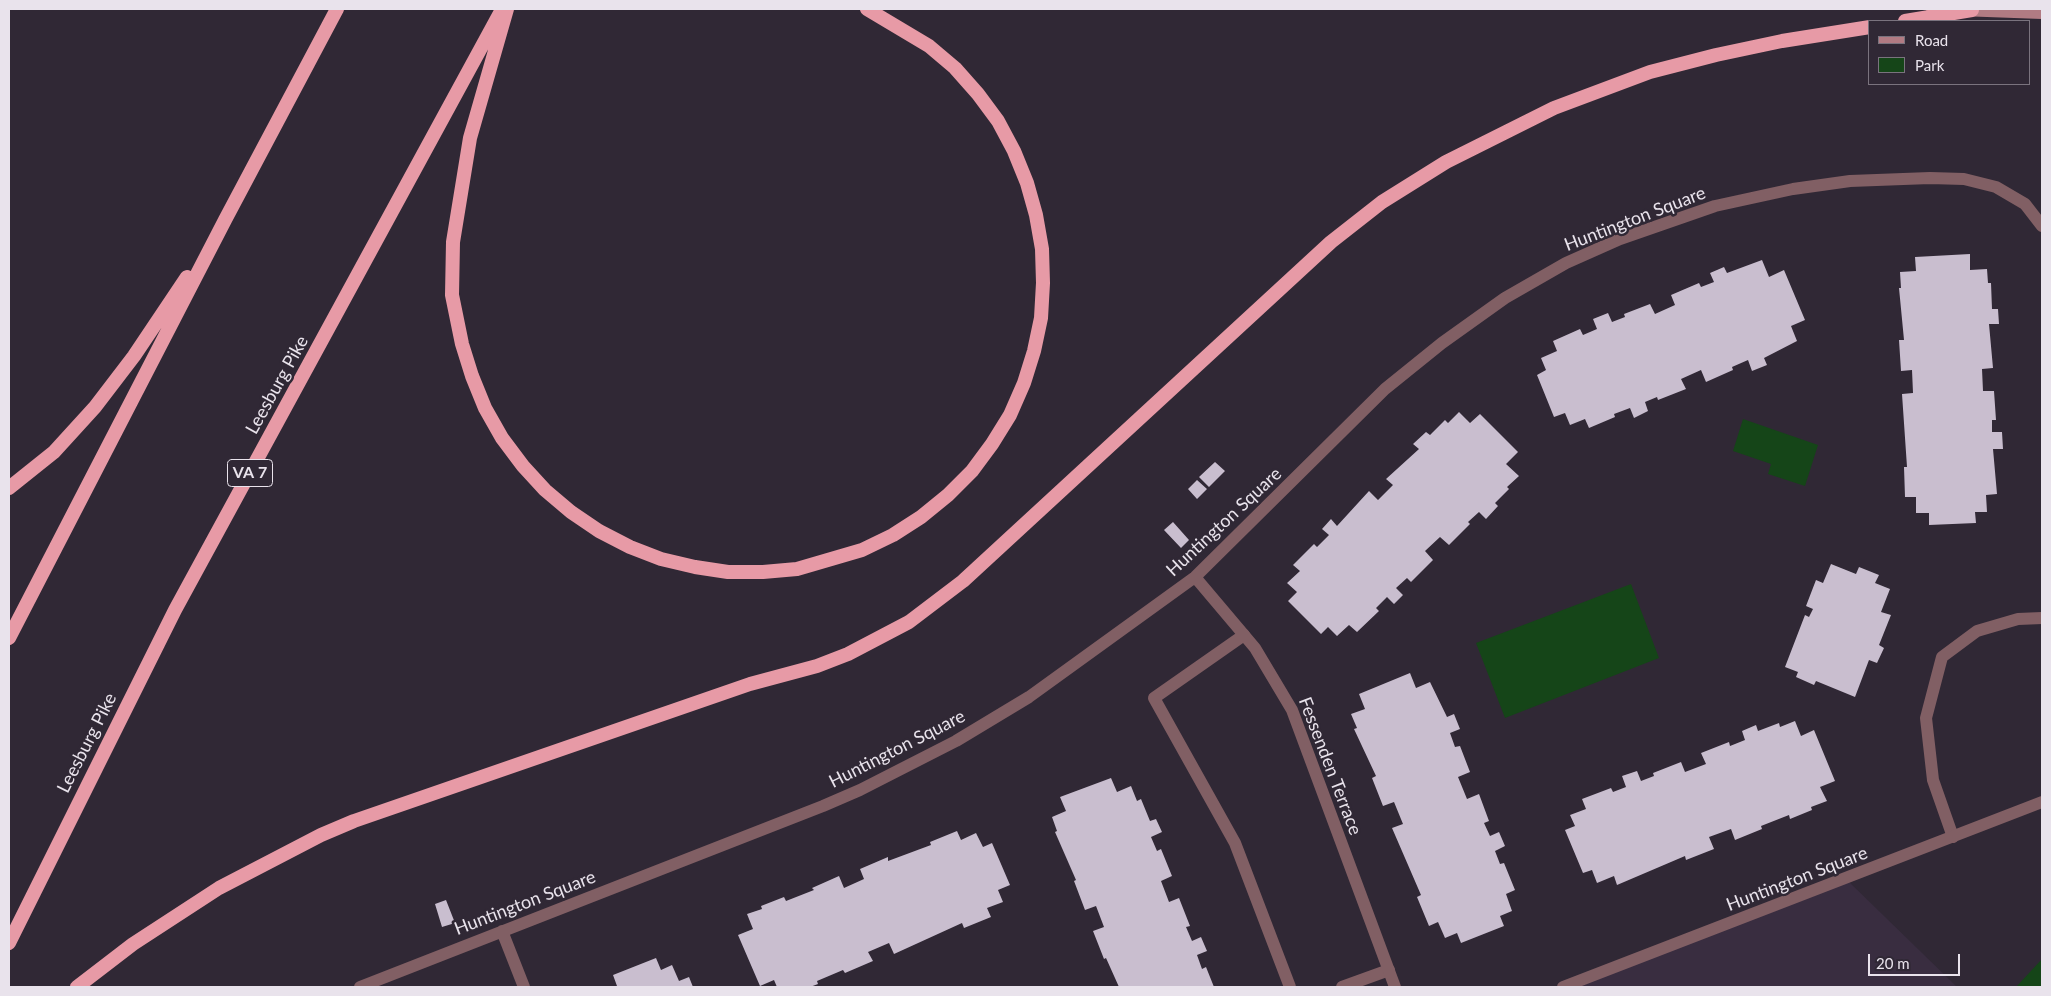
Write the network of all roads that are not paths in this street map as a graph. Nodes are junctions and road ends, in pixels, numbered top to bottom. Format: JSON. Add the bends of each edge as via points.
{"nodes":[{"id":1,"x":337,"y":9,"type":"edge"},
{"id":2,"x":502,"y":9,"type":"edge"},
{"id":3,"x":507,"y":9,"type":"edge"},
{"id":4,"x":867,"y":9,"type":"edge"},
{"id":5,"x":1932,"y":9,"type":"edge"},
{"id":6,"x":1972,"y":10,"type":"junction"},
{"id":7,"x":2042,"y":13,"type":"edge"},
{"id":8,"x":1911,"y":20,"type":"edge"},
{"id":9,"x":1868,"y":27,"type":"edge"},
{"id":10,"x":225,"y":220,"type":"junction"},
{"id":11,"x":2042,"y":226,"type":"edge"},
{"id":12,"x":9,"y":488,"type":"edge"},
{"id":13,"x":1195,"y":578,"type":"junction"},
{"id":14,"x":2042,"y":618,"type":"edge"},
{"id":15,"x":1244,"y":635,"type":"junction"},
{"id":16,"x":9,"y":638,"type":"edge"},
{"id":17,"x":2042,"y":802,"type":"edge"},
{"id":18,"x":1953,"y":837,"type":"junction"},
{"id":19,"x":502,"y":931,"type":"junction"},
{"id":20,"x":9,"y":943,"type":"edge"},
{"id":21,"x":1389,"y":970,"type":"junction"},
{"id":22,"x":77,"y":987,"type":"edge"},
{"id":23,"x":360,"y":987,"type":"edge"},
{"id":24,"x":524,"y":987,"type":"edge"},
{"id":25,"x":1290,"y":987,"type":"edge"},
{"id":26,"x":1342,"y":987,"type":"edge"},
{"id":27,"x":1395,"y":987,"type":"edge"},
{"id":28,"x":1563,"y":987,"type":"edge"}],
"edges":[{"from":1,"to":10,"type":"highway"},
{"from":2,"to":20,"type":"highway","name":"Leesburg Pike","number":"VA 7","via":[[176,610]]},
{"from":3,"to":4,"type":"highway","via":[[470,138],[453,242],[452,295],[467,360],[485,408],[502,438],[545,490],[599,531],[661,559],[728,572],[763,572],[796,569],[862,550],[893,535],[948,495],[972,471],[1010,415],[1024,383],[1041,318],[1042,249],[1036,215],[1027,183],[998,121],[978,94],[929,46]]},
{"from":5,"to":6,"type":"main road"},
{"from":6,"to":7,"type":"main road"},
{"from":6,"to":8,"type":"highway"},
{"from":9,"to":22,"type":"highway","via":[[1773,43],[1650,72],[1554,108],[1446,162],[1382,202],[1331,242],[963,581],[909,622],[817,666],[750,684],[321,835],[219,888],[133,944]]},
{"from":10,"to":12,"type":"highway","via":[[134,356],[95,407],[54,452]]},
{"from":10,"to":16,"type":"highway"},
{"from":11,"to":13,"type":"street","name":"Huntington Square","via":[[2025,204],[1996,187],[1964,180],[1921,178],[1850,181],[1793,189],[1715,206],[1620,239],[1566,263],[1505,298],[1442,342],[1385,389]]},
{"from":13,"to":15,"type":"street","name":"Fessenden Terrace"},
{"from":13,"to":19,"type":"street","name":"Huntington Square","via":[[1029,698],[912,764],[823,806]]},
{"from":14,"to":18,"type":"street","via":[[2018,619],[1977,631],[1942,657],[1926,718],[1933,780]]},
{"from":15,"to":21,"type":"street","name":"Fessenden Terrace","via":[[1292,710]]},
{"from":15,"to":25,"type":"street","via":[[1154,698],[1235,843]]},
{"from":17,"to":18,"type":"street","name":"Huntington Square"},
{"from":18,"to":28,"type":"street","name":"Huntington Square"},
{"from":19,"to":23,"type":"street","name":"Huntington Square"},
{"from":19,"to":24,"type":"street"},
{"from":21,"to":26,"type":"street"},
{"from":21,"to":27,"type":"street","name":"Fessenden Terrace"}]}
